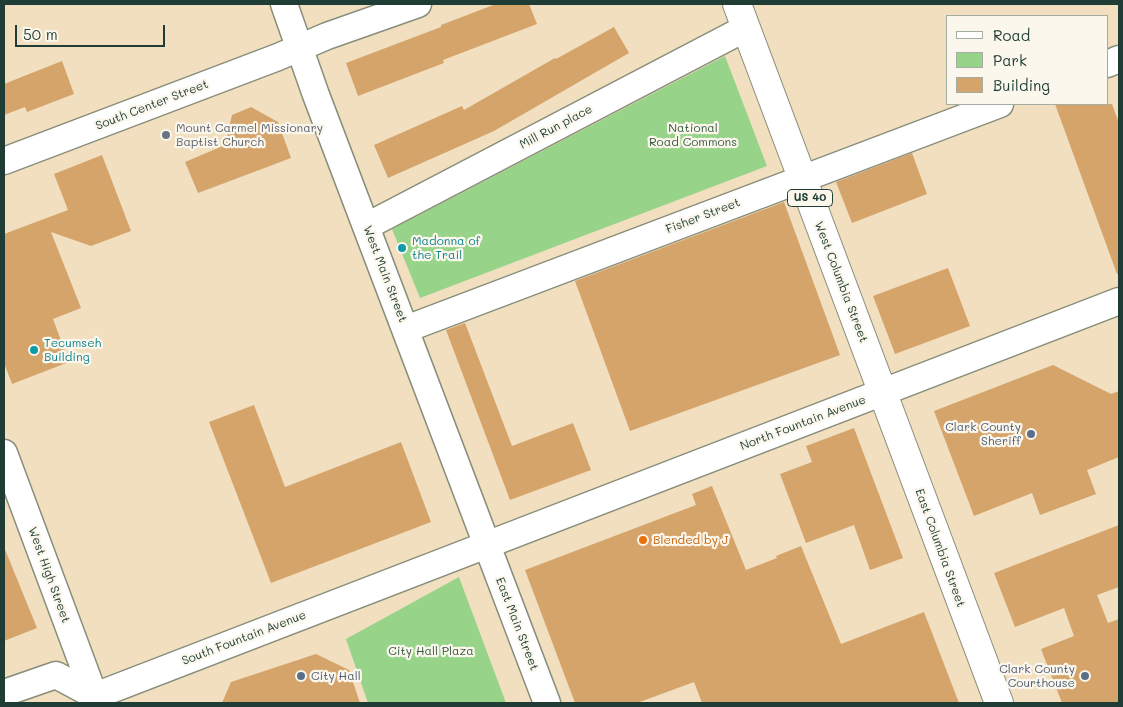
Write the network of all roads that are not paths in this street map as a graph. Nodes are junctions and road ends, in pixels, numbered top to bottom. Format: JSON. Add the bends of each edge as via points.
{"nodes":[{"id":1,"x":284,"y":4,"type":"edge"},
{"id":2,"x":418,"y":4,"type":"edge"},
{"id":3,"x":742,"y":16,"type":"edge"},
{"id":4,"x":300,"y":48,"type":"junction"},
{"id":5,"x":997,"y":105,"type":"edge"},
{"id":6,"x":4,"y":160,"type":"edge"},
{"id":7,"x":802,"y":178,"type":"junction"},
{"id":8,"x":367,"y":226,"type":"junction"},
{"id":9,"x":1119,"y":301,"type":"edge"},
{"id":10,"x":406,"y":329,"type":"junction"},
{"id":11,"x":882,"y":392,"type":"junction"},
{"id":12,"x":4,"y":453,"type":"edge"},
{"id":13,"x":487,"y":545,"type":"junction"},
{"id":14,"x":15,"y":690,"type":"edge"},
{"id":15,"x":96,"y":700,"type":"edge"},
{"id":16,"x":46,"y":703,"type":"edge"},
{"id":17,"x":547,"y":703,"type":"edge"},
{"id":18,"x":999,"y":703,"type":"edge"}],
"edges":[{"from":1,"to":4,"type":"street","name":"West Main Street"},
{"from":2,"to":4,"type":"street","name":"South Center Street"},
{"from":3,"to":7,"type":"main road","name":"West Columbia Street","number":"US 40"},
{"from":3,"to":8,"type":"street","name":"Mill Run place"},
{"from":4,"to":6,"type":"street","name":"South Center Street"},
{"from":4,"to":8,"type":"street","name":"West Main Street"},
{"from":5,"to":7,"type":"street","name":"Fisher Street"},
{"from":7,"to":10,"type":"street","name":"Fisher Street"},
{"from":7,"to":11,"type":"main road","name":"West Columbia Street","number":"US 40"},
{"from":8,"to":10,"type":"street","name":"West Main Street"},
{"from":9,"to":11,"type":"street","name":"North Fountain Avenue"},
{"from":10,"to":13,"type":"street","name":"West Main Street"},
{"from":11,"to":13,"type":"street","name":"North Fountain Avenue"},
{"from":11,"to":18,"type":"main road","name":"East Columbia Street","number":"US 40"},
{"from":12,"to":15,"type":"street","name":"West High Street"},
{"from":13,"to":15,"type":"street","name":"South Fountain Avenue"},
{"from":13,"to":17,"type":"street","name":"East Main Street"},
{"from":14,"to":15,"type":"street","via":[[56,675]]},
{"from":14,"to":16,"type":"street","via":[[40,695]]}]}
